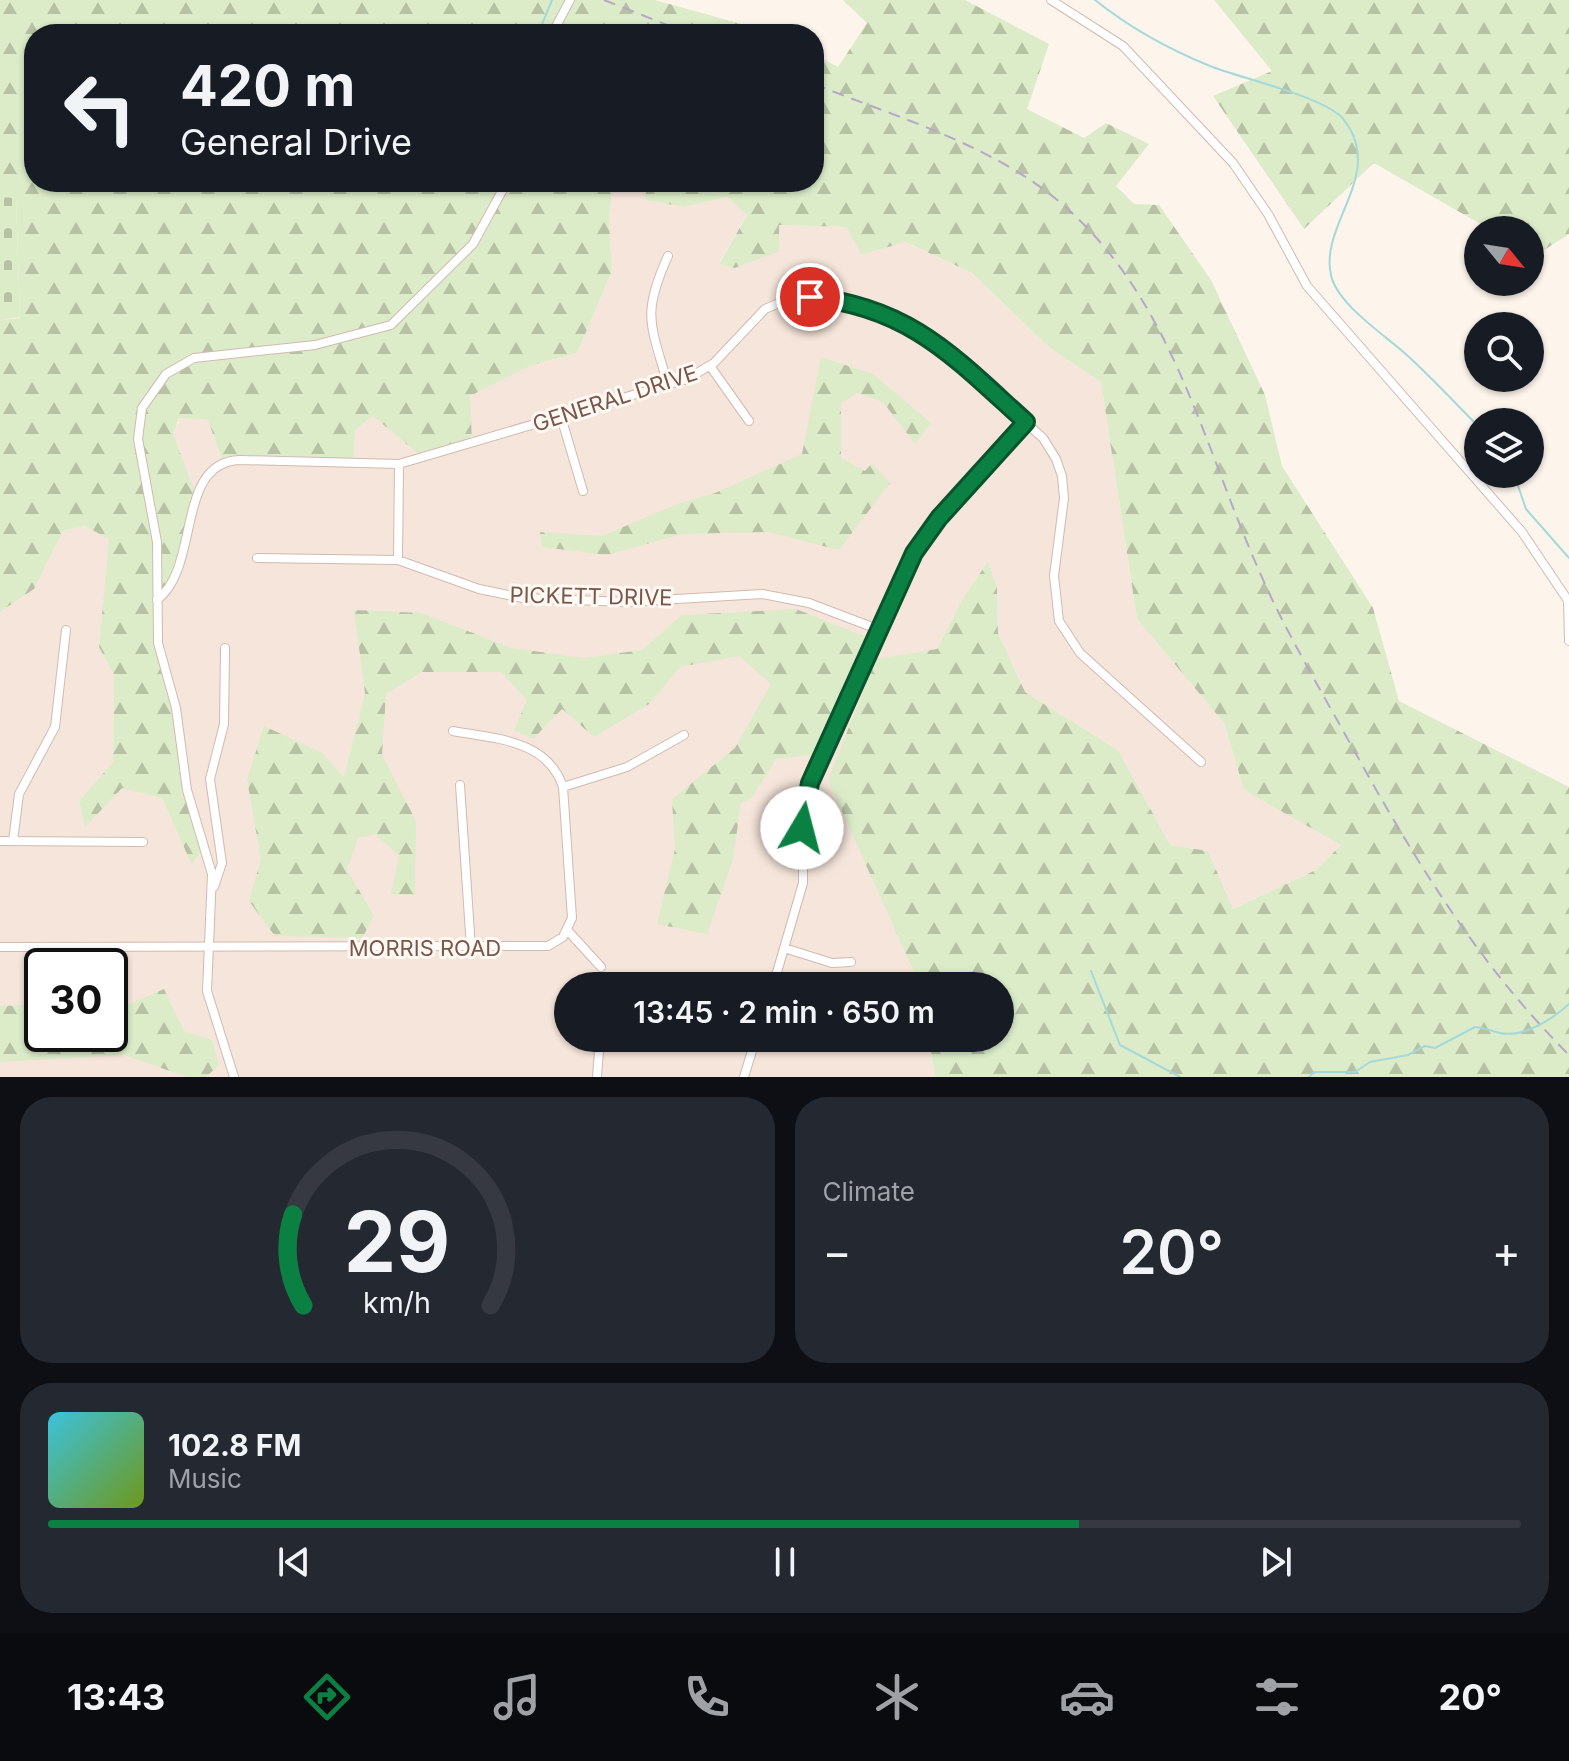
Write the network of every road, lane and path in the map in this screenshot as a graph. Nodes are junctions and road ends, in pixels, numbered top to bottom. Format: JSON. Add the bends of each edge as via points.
{"nodes":[{"id":1,"x":570,"y":0,"type":"edge"},
{"id":2,"x":1051,"y":0,"type":"edge"},
{"id":3,"x":557,"y":24,"type":"edge"},
{"id":4,"x":502,"y":192,"type":"edge"},
{"id":5,"x":668,"y":256,"type":"dead end"},
{"id":6,"x":710,"y":366,"type":"junction"},
{"id":7,"x":668,"y":385,"type":"junction"},
{"id":8,"x":561,"y":417,"type":"junction"},
{"id":9,"x":749,"y":421,"type":"dead end"},
{"id":10,"x":1026,"y":422,"type":"junction"},
{"id":11,"x":399,"y":464,"type":"junction"},
{"id":12,"x":583,"y":491,"type":"dead end"},
{"id":13,"x":257,"y":558,"type":"dead end"},
{"id":14,"x":398,"y":560,"type":"junction"},
{"id":15,"x":157,"y":600,"type":"junction"},
{"id":16,"x":1569,"y":602,"type":"edge"},
{"id":17,"x":66,"y":630,"type":"dead end"},
{"id":18,"x":880,"y":630,"type":"junction"},
{"id":19,"x":1569,"y":641,"type":"edge"},
{"id":20,"x":225,"y":648,"type":"dead end"},
{"id":21,"x":453,"y":731,"type":"dead end"},
{"id":22,"x":684,"y":735,"type":"dead end"},
{"id":23,"x":1201,"y":762,"type":"dead end"},
{"id":24,"x":460,"y":785,"type":"dead end"},
{"id":25,"x":563,"y":787,"type":"junction"},
{"id":26,"x":0,"y":841,"type":"edge"},
{"id":27,"x":13,"y":841,"type":"junction"},
{"id":28,"x":143,"y":842,"type":"dead end"},
{"id":29,"x":214,"y":887,"type":"junction"},
{"id":30,"x":568,"y":931,"type":"junction"},
{"id":31,"x":0,"y":947,"type":"edge"},
{"id":32,"x":209,"y":948,"type":"junction"},
{"id":33,"x":471,"y":948,"type":"junction"},
{"id":34,"x":784,"y":948,"type":"junction"},
{"id":35,"x":851,"y":962,"type":"dead end"},
{"id":36,"x":601,"y":967,"type":"dead end"},
{"id":37,"x":777,"y":972,"type":"edge"},
{"id":38,"x":599,"y":1052,"type":"edge"},
{"id":39,"x":752,"y":1052,"type":"edge"},
{"id":40,"x":234,"y":1077,"type":"edge"},
{"id":41,"x":597,"y":1077,"type":"edge"},
{"id":42,"x":744,"y":1077,"type":"edge"}],
"edges":[{"from":1,"to":3,"type":"street"},
{"from":2,"to":16,"type":"street","via":[[1123,46],[1233,163],[1307,286],[1522,532]]},
{"from":4,"to":15,"type":"street","via":[[473,244],[391,325],[315,345],[205,355],[160,380],[142,408],[137,429],[156,529]]},
{"from":5,"to":7,"type":"street","via":[[649,314]]},
{"from":6,"to":7,"type":"street","name":"GENERAL DRIVE"},
{"from":6,"to":9,"type":"street"},
{"from":6,"to":10,"type":"street","name":"GENERAL DRIVE","via":[[765,309],[786,300],[823,298],[903,321],[927,335]]},
{"from":7,"to":8,"type":"street","name":"GENERAL DRIVE"},
{"from":8,"to":11,"type":"street","name":"GENERAL DRIVE"},
{"from":8,"to":12,"type":"street"},
{"from":10,"to":18,"type":"street","via":[[926,535],[904,570]]},
{"from":10,"to":23,"type":"street","name":"GENERAL DRIVE","via":[[1050,447],[1062,476],[1054,601],[1068,639]]},
{"from":11,"to":14,"type":"street"},
{"from":11,"to":15,"type":"street","name":"GENERAL DRIVE","via":[[240,460],[217,465],[202,483],[175,581]]},
{"from":13,"to":14,"type":"street","name":"PICKETT DRIVE"},
{"from":14,"to":18,"type":"street","name":"PICKETT DRIVE","via":[[479,589],[523,598],[626,602],[762,594],[809,603]]},
{"from":15,"to":29,"type":"street","via":[[158,643],[176,708],[187,790]]},
{"from":16,"to":19,"type":"street"},
{"from":17,"to":27,"type":"street","via":[[55,727],[19,794]]},
{"from":18,"to":34,"type":"street","via":[[806,794],[803,883]]},
{"from":20,"to":29,"type":"street","via":[[224,724],[210,779],[222,863]]},
{"from":21,"to":25,"type":"street","via":[[530,748],[550,762]]},
{"from":22,"to":25,"type":"street","via":[[627,767]]},
{"from":24,"to":33,"type":"street"},
{"from":25,"to":30,"type":"street","via":[[571,890]]},
{"from":26,"to":27,"type":"street"},
{"from":27,"to":28,"type":"street"},
{"from":29,"to":32,"type":"street"},
{"from":30,"to":33,"type":"street","name":"MORRIS ROAD","via":[[548,946]]},
{"from":30,"to":36,"type":"street"},
{"from":31,"to":32,"type":"street","name":"MORRIS ROAD"},
{"from":32,"to":33,"type":"street","name":"MORRIS ROAD"},
{"from":32,"to":40,"type":"street","via":[[207,991]]},
{"from":34,"to":35,"type":"street","via":[[832,963]]},
{"from":34,"to":37,"type":"street"},
{"from":38,"to":41,"type":"street"},
{"from":39,"to":42,"type":"street"}]}
